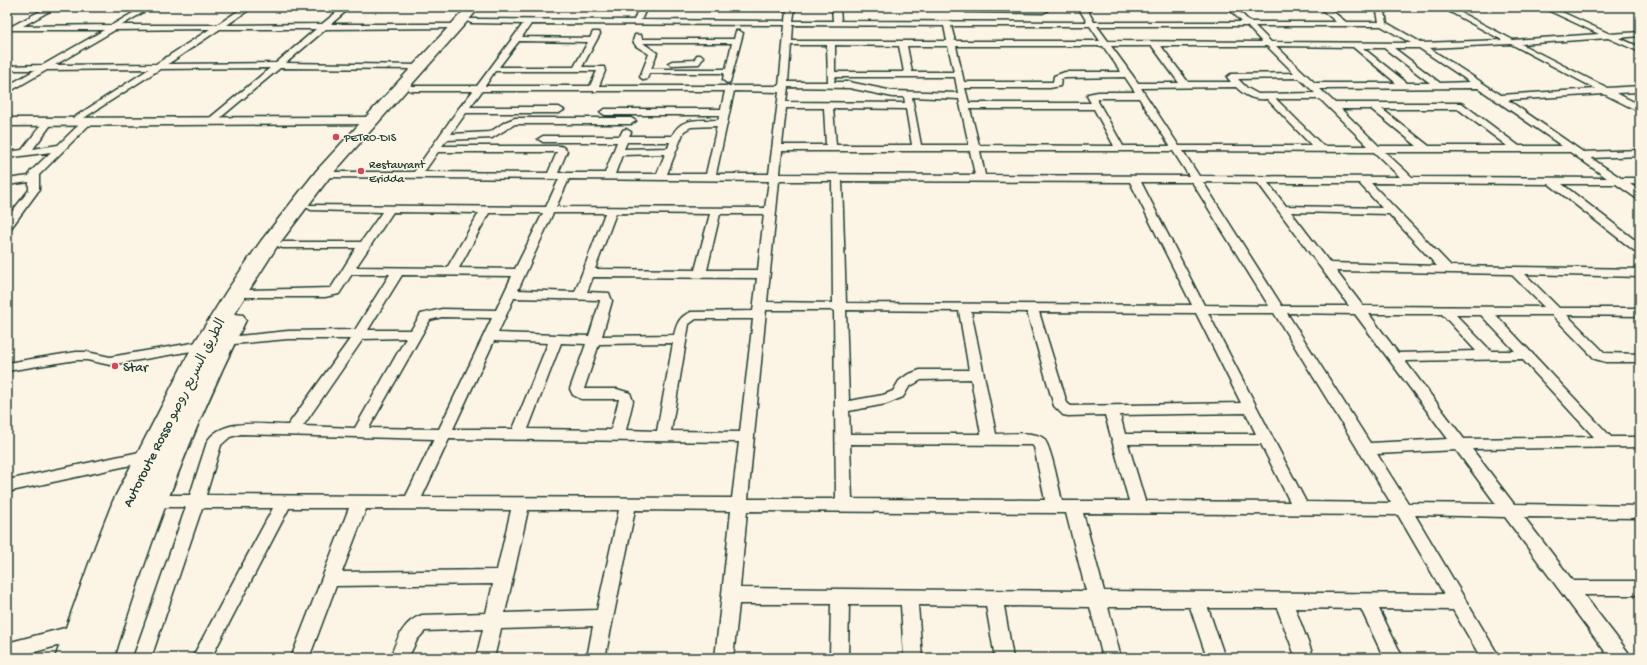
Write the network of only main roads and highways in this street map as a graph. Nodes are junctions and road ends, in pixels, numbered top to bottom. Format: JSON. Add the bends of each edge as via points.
{"nodes":[{"id":1,"x":484,"y":7,"type":"edge"},
{"id":2,"x":472,"y":14,"type":"edge"},
{"id":3,"x":330,"y":175,"type":"junction"},
{"id":4,"x":214,"y":343,"type":"junction"},
{"id":5,"x":71,"y":658,"type":"edge"},
{"id":6,"x":98,"y":658,"type":"edge"}],
"edges":[{"from":1,"to":2,"type":"highway","name":"Autoroute Rosso الطريق السريع روصو"},
{"from":2,"to":3,"type":"highway","name":"Autoroute Rosso الطريق السريع روصو","via":[[412,88]]},
{"from":2,"to":3,"type":"highway","name":"Autoroute Rosso الطريق السريع روصو","via":[[457,26],[370,121]]},
{"from":3,"to":4,"type":"highway","name":"Autoroute Rosso الطريق السريع روصو","via":[[311,207]]},
{"from":3,"to":4,"type":"highway","name":"Autoroute Rosso الطريق السريع روصو","via":[[255,263]]},
{"from":4,"to":5,"type":"highway","name":"Autoroute Rosso الطريق السريع روصو","via":[[149,456],[127,501]]},
{"from":4,"to":6,"type":"highway","name":"Autoroute Rosso الطريق السريع روصو","via":[[208,372],[152,501],[121,582]]}]}
